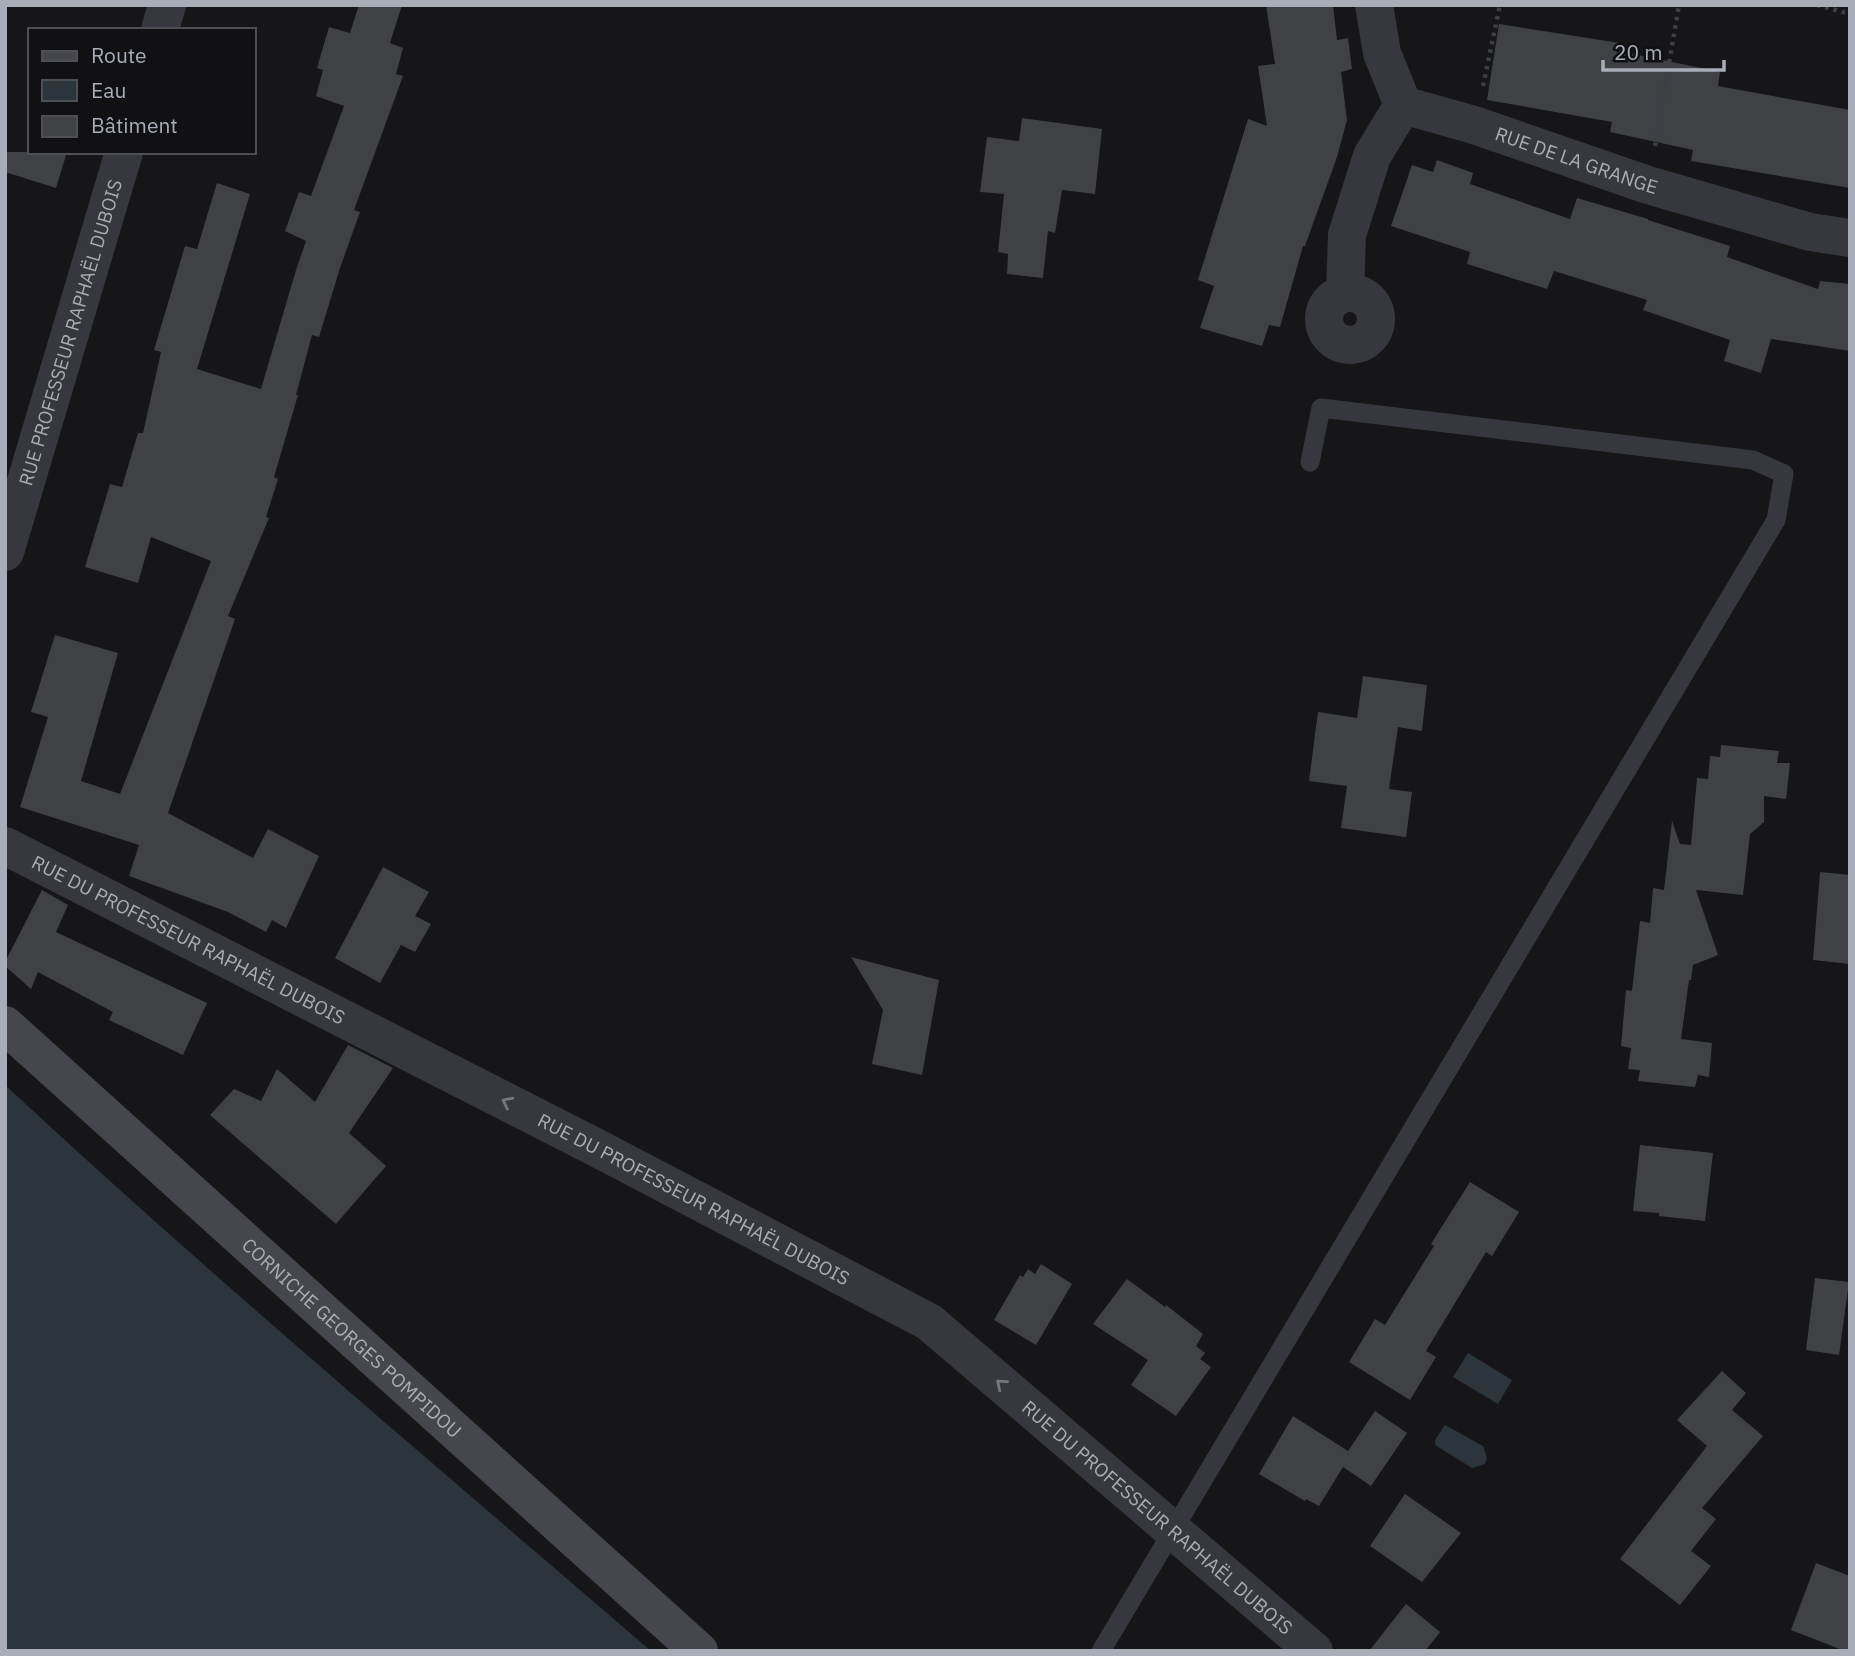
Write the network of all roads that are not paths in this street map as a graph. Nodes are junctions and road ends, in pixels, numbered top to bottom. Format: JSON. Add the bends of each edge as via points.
{"nodes":[{"id":1,"x":167,"y":5,"type":"edge"},
{"id":2,"x":1374,"y":5,"type":"edge"},
{"id":3,"x":161,"y":28,"type":"edge"},
{"id":4,"x":1404,"y":105,"type":"junction"},
{"id":5,"x":123,"y":154,"type":"edge"},
{"id":6,"x":1850,"y":238,"type":"edge"},
{"id":7,"x":1345,"y":293,"type":"dead end"},
{"id":8,"x":1310,"y":462,"type":"dead end"},
{"id":9,"x":5,"y":552,"type":"edge"},
{"id":10,"x":5,"y":846,"type":"edge"},
{"id":11,"x":5,"y":1026,"type":"edge"},
{"id":12,"x":1173,"y":1530,"type":"junction"},
{"id":13,"x":699,"y":1651,"type":"edge"},
{"id":14,"x":1101,"y":1651,"type":"edge"},
{"id":15,"x":1314,"y":1651,"type":"edge"}],
"edges":[{"from":1,"to":3,"type":"street"},
{"from":2,"to":4,"type":"street","via":[[1382,52]]},
{"from":4,"to":6,"type":"street","name":"RUE DE LA GRANGE","via":[[1648,185],[1810,232]]},
{"from":4,"to":7,"type":"street","via":[[1372,156],[1347,235]]},
{"from":5,"to":9,"type":"street","name":"RUE PROFESSEUR RAPHAËL DUBOIS"},
{"from":8,"to":12,"type":"lane","via":[[1321,408],[1754,460],[1784,474],[1776,520]]},
{"from":12,"to":10,"type":"street","name":"RUE DU PROFESSEUR RAPHAËL DUBOIS","one_way":true,"via":[[929,1322]]},
{"from":11,"to":13,"type":"main road","name":"CORNICHE GEORGES POMPIDOU"},
{"from":12,"to":14,"type":"lane"},
{"from":12,"to":15,"type":"street","name":"RUE DU PROFESSEUR RAPHAËL DUBOIS"}]}
